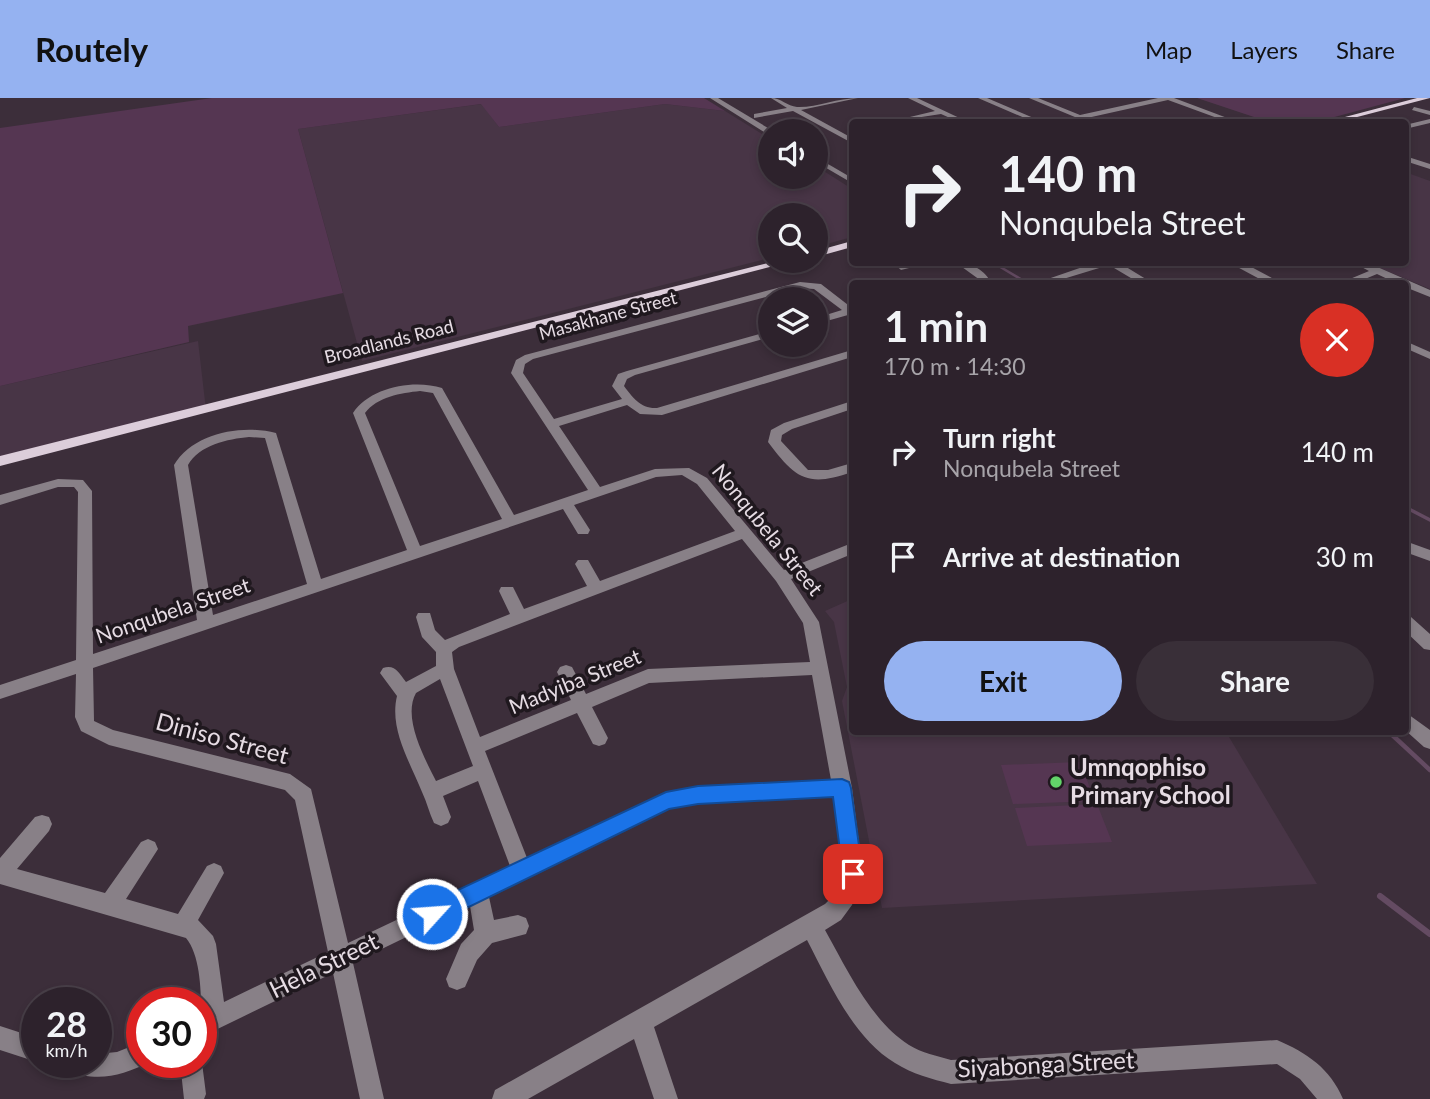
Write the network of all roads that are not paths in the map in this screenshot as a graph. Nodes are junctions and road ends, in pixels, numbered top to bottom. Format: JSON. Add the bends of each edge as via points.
{"nodes":[{"id":1,"x":713,"y":98,"type":"edge"},
{"id":2,"x":774,"y":98,"type":"edge"},
{"id":3,"x":855,"y":98,"type":"edge"},
{"id":4,"x":911,"y":98,"type":"edge"},
{"id":5,"x":981,"y":98,"type":"edge"},
{"id":6,"x":1032,"y":98,"type":"edge"},
{"id":7,"x":1168,"y":98,"type":"edge"},
{"id":8,"x":1426,"y":99,"type":"edge"},
{"id":9,"x":795,"y":109,"type":"junction"},
{"id":10,"x":1414,"y":109,"type":"dead end"},
{"id":11,"x":942,"y":112,"type":"junction"},
{"id":12,"x":1430,"y":113,"type":"edge"},
{"id":13,"x":757,"y":116,"type":"dead end"},
{"id":14,"x":1080,"y":117,"type":"junction"},
{"id":15,"x":907,"y":119,"type":"edge"},
{"id":16,"x":957,"y":119,"type":"edge"},
{"id":17,"x":1032,"y":119,"type":"edge"},
{"id":18,"x":1085,"y":119,"type":"edge"},
{"id":19,"x":1226,"y":119,"type":"edge"},
{"id":20,"x":1343,"y":119,"type":"edge"},
{"id":21,"x":1430,"y":121,"type":"edge"},
{"id":22,"x":758,"y":125,"type":"edge"},
{"id":23,"x":1409,"y":126,"type":"edge"},
{"id":24,"x":849,"y":131,"type":"edge"},
{"id":25,"x":839,"y":133,"type":"junction"},
{"id":26,"x":849,"y":139,"type":"edge"},
{"id":27,"x":1409,"y":159,"type":"edge"},
{"id":28,"x":828,"y":166,"type":"edge"},
{"id":29,"x":1429,"y":166,"type":"edge"},
{"id":30,"x":849,"y":179,"type":"edge"},
{"id":31,"x":849,"y":245,"type":"edge"},
{"id":32,"x":828,"y":251,"type":"edge"},
{"id":33,"x":966,"y":266,"type":"edge"},
{"id":34,"x":1097,"y":266,"type":"edge"},
{"id":35,"x":1117,"y":266,"type":"edge"},
{"id":36,"x":1241,"y":266,"type":"edge"},
{"id":37,"x":1366,"y":266,"type":"edge"},
{"id":38,"x":758,"y":269,"type":"edge"},
{"id":39,"x":1377,"y":271,"type":"junction"},
{"id":40,"x":985,"y":280,"type":"edge"},
{"id":41,"x":1050,"y":280,"type":"dead end"},
{"id":42,"x":1142,"y":280,"type":"edge"},
{"id":43,"x":1270,"y":280,"type":"edge"},
{"id":44,"x":1353,"y":280,"type":"edge"},
{"id":45,"x":1399,"y":280,"type":"edge"},
{"id":46,"x":1409,"y":284,"type":"edge"},
{"id":47,"x":1430,"y":293,"type":"edge"},
{"id":48,"x":849,"y":310,"type":"edge"},
{"id":49,"x":849,"y":313,"type":"edge"},
{"id":50,"x":828,"y":318,"type":"edge"},
{"id":51,"x":758,"y":337,"type":"edge"},
{"id":52,"x":1409,"y":346,"type":"edge"},
{"id":53,"x":849,"y":354,"type":"edge"},
{"id":54,"x":1430,"y":356,"type":"edge"},
{"id":55,"x":629,"y":401,"type":"junction"},
{"id":56,"x":849,"y":406,"type":"edge"},
{"id":57,"x":551,"y":424,"type":"junction"},
{"id":58,"x":0,"y":461,"type":"edge"},
{"id":59,"x":849,"y":468,"type":"edge"},
{"id":60,"x":597,"y":493,"type":"junction"},
{"id":61,"x":0,"y":500,"type":"edge"},
{"id":62,"x":566,"y":503,"type":"junction"},
{"id":63,"x":510,"y":521,"type":"junction"},
{"id":64,"x":583,"y":530,"type":"dead end"},
{"id":65,"x":744,"y":533,"type":"junction"},
{"id":66,"x":1409,"y":548,"type":"edge"},
{"id":67,"x":849,"y":549,"type":"edge"},
{"id":68,"x":415,"y":553,"type":"junction"},
{"id":69,"x":1430,"y":556,"type":"edge"},
{"id":70,"x":583,"y":564,"type":"dead end"},
{"id":71,"x":781,"y":577,"type":"junction"},
{"id":72,"x":315,"y":586,"type":"junction"},
{"id":73,"x":596,"y":588,"type":"junction"},
{"id":74,"x":507,"y":592,"type":"dead end"},
{"id":75,"x":424,"y":617,"type":"dead end"},
{"id":76,"x":520,"y":617,"type":"junction"},
{"id":77,"x":206,"y":624,"type":"junction"},
{"id":78,"x":1409,"y":625,"type":"edge"},
{"id":79,"x":1430,"y":644,"type":"edge"},
{"id":80,"x":447,"y":654,"type":"junction"},
{"id":81,"x":86,"y":665,"type":"junction"},
{"id":82,"x":820,"y":668,"type":"junction"},
{"id":83,"x":566,"y":672,"type":"dead end"},
{"id":84,"x":389,"y":673,"type":"dead end"},
{"id":85,"x":0,"y":692,"type":"edge"},
{"id":86,"x":406,"y":695,"type":"junction"},
{"id":87,"x":581,"y":702,"type":"junction"},
{"id":88,"x":1409,"y":723,"type":"edge"},
{"id":89,"x":598,"y":738,"type":"dead end"},
{"id":90,"x":1430,"y":741,"type":"edge"},
{"id":91,"x":475,"y":747,"type":"junction"},
{"id":92,"x":483,"y":770,"type":"junction"},
{"id":93,"x":842,"y":788,"type":"junction"},
{"id":94,"x":432,"y":792,"type":"junction"},
{"id":95,"x":441,"y":817,"type":"dead end"},
{"id":96,"x":42,"y":824,"type":"dead end"},
{"id":97,"x":148,"y":849,"type":"dead end"},
{"id":98,"x":522,"y":871,"type":"junction"},
{"id":99,"x":214,"y":873,"type":"dead end"},
{"id":100,"x":0,"y":874,"type":"edge"},
{"id":101,"x":477,"y":892,"type":"junction"},
{"id":102,"x":110,"y":904,"type":"junction"},
{"id":103,"x":184,"y":925,"type":"junction"},
{"id":104,"x":518,"y":926,"type":"dead end"},
{"id":105,"x":811,"y":926,"type":"junction"},
{"id":106,"x":486,"y":933,"type":"junction"},
{"id":107,"x":342,"y":957,"type":"junction"},
{"id":108,"x":457,"y":979,"type":"dead end"},
{"id":109,"x":207,"y":987,"type":"edge"},
{"id":110,"x":217,"y":1018,"type":"edge"},
{"id":111,"x":640,"y":1021,"type":"junction"},
{"id":112,"x":0,"y":1038,"type":"edge"},
{"id":113,"x":21,"y":1045,"type":"edge"},
{"id":114,"x":193,"y":1078,"type":"edge"},
{"id":115,"x":194,"y":1094,"type":"dead end"},
{"id":116,"x":372,"y":1099,"type":"edge"},
{"id":117,"x":503,"y":1099,"type":"edge"},
{"id":118,"x":666,"y":1099,"type":"edge"},
{"id":119,"x":1331,"y":1099,"type":"edge"}],
"edges":[{"from":1,"to":22,"type":"street"},
{"from":2,"to":9,"type":"street"},
{"from":3,"to":9,"type":"street"},
{"from":4,"to":11,"type":"street"},
{"from":5,"to":17,"type":"street"},
{"from":6,"to":14,"type":"street"},
{"from":7,"to":14,"type":"street"},
{"from":7,"to":19,"type":"street"},
{"from":8,"to":20,"type":"main road"},
{"from":9,"to":13,"type":"street"},
{"from":9,"to":25,"type":"street"},
{"from":10,"to":12,"type":"street"},
{"from":11,"to":15,"type":"street"},
{"from":11,"to":16,"type":"street"},
{"from":14,"to":18,"type":"street"},
{"from":21,"to":23,"type":"street"},
{"from":24,"to":25,"type":"street"},
{"from":25,"to":26,"type":"street"},
{"from":27,"to":29,"type":"street"},
{"from":28,"to":30,"type":"street"},
{"from":31,"to":32,"type":"main road"},
{"from":33,"to":40,"type":"street"},
{"from":34,"to":41,"type":"street"},
{"from":35,"to":42,"type":"street"},
{"from":36,"to":43,"type":"street"},
{"from":37,"to":39,"type":"street"},
{"from":38,"to":58,"type":"main road","name":"Broadlands Road"},
{"from":39,"to":44,"type":"street"},
{"from":39,"to":45,"type":"street"},
{"from":46,"to":47,"type":"street"},
{"from":48,"to":57,"type":"street","name":"Masakhane Street","via":[[817,286],[800,285],[529,357],[517,365],[517,373]]},
{"from":49,"to":50,"type":"street"},
{"from":51,"to":55,"type":"street","via":[[622,377],[618,386]]},
{"from":52,"to":54,"type":"street"},
{"from":53,"to":55,"type":"street","via":[[658,412],[642,412]]},
{"from":55,"to":57,"type":"street"},
{"from":56,"to":59,"type":"street","via":[[788,426],[776,433],[774,442],[803,473],[826,475]]},
{"from":57,"to":60,"type":"street","name":"Masakhane Street"},
{"from":60,"to":62,"type":"street","name":"Nonqubela Street"},
{"from":60,"to":65,"type":"street","name":"Nonqubela Street","via":[[655,473],[684,471],[702,481]]},
{"from":61,"to":81,"type":"street","via":[[58,483],[78,483],[85,491]]},
{"from":62,"to":63,"type":"street","name":"Nonqubela Street"},
{"from":62,"to":64,"type":"street"},
{"from":63,"to":68,"type":"street","name":"Nonqubela Street"},
{"from":63,"to":68,"type":"street","via":[[439,391],[417,387],[372,399],[359,413]]},
{"from":65,"to":71,"type":"street","name":"Nonqubela Street"},
{"from":65,"to":73,"type":"street"},
{"from":66,"to":69,"type":"street"},
{"from":67,"to":71,"type":"street"},
{"from":68,"to":72,"type":"street","name":"Nonqubela Street"},
{"from":70,"to":73,"type":"street"},
{"from":71,"to":82,"type":"street","name":"Nonqubela Street","via":[[811,622]]},
{"from":72,"to":77,"type":"street","name":"Nonqubela Street"},
{"from":72,"to":77,"type":"street","via":[[271,436],[256,432],[198,446],[181,465]]},
{"from":73,"to":76,"type":"street"},
{"from":74,"to":76,"type":"street"},
{"from":75,"to":80,"type":"street","via":[[433,641]]},
{"from":76,"to":80,"type":"street"},
{"from":77,"to":81,"type":"street","name":"Nonqubela Street"},
{"from":78,"to":79,"type":"street"},
{"from":80,"to":86,"type":"street"},
{"from":80,"to":91,"type":"street"},
{"from":81,"to":85,"type":"street","name":"Nonqubela Street"},
{"from":81,"to":107,"type":"street","name":"Diniso Street","via":[[84,717],[96,732],[299,788],[307,804]]},
{"from":82,"to":87,"type":"street","name":"Madyiba Street","via":[[658,674]]},
{"from":82,"to":93,"type":"street","name":"Nonqubela Street"},
{"from":83,"to":87,"type":"street"},
{"from":84,"to":86,"type":"street"},
{"from":86,"to":94,"type":"street","via":[[409,742]]},
{"from":87,"to":89,"type":"street"},
{"from":87,"to":91,"type":"street","name":"Madyiba Street"},
{"from":88,"to":90,"type":"street"},
{"from":91,"to":92,"type":"street"},
{"from":92,"to":94,"type":"street"},
{"from":92,"to":98,"type":"street"},
{"from":93,"to":98,"type":"street","name":"Hela Street","via":[[666,800]]},
{"from":93,"to":105,"type":"street","name":"Nonqubela Street","via":[[853,863],[850,888],[833,912]]},
{"from":94,"to":95,"type":"street"},
{"from":96,"to":100,"type":"street"},
{"from":97,"to":102,"type":"street"},
{"from":98,"to":101,"type":"street","name":"Hela Street"},
{"from":99,"to":103,"type":"street"},
{"from":100,"to":102,"type":"street"},
{"from":101,"to":106,"type":"street"},
{"from":101,"to":107,"type":"street","name":"Hela Street"},
{"from":102,"to":103,"type":"street"},
{"from":103,"to":109,"type":"street","via":[[205,944]]},
{"from":104,"to":106,"type":"street"},
{"from":105,"to":111,"type":"street","name":"Nonqubela Street"},
{"from":105,"to":119,"type":"street","name":"Siyabonga Street","via":[[871,1026],[895,1049],[929,1066],[951,1072],[1277,1052],[1310,1070]]},
{"from":106,"to":108,"type":"street","via":[[469,952]]},
{"from":107,"to":110,"type":"street","name":"Hela Street"},
{"from":107,"to":116,"type":"street","name":"Diniso Street"},
{"from":111,"to":117,"type":"street","name":"Nonqubela Street"},
{"from":111,"to":118,"type":"street"},
{"from":112,"to":113,"type":"street"},
{"from":114,"to":115,"type":"street"}]}
